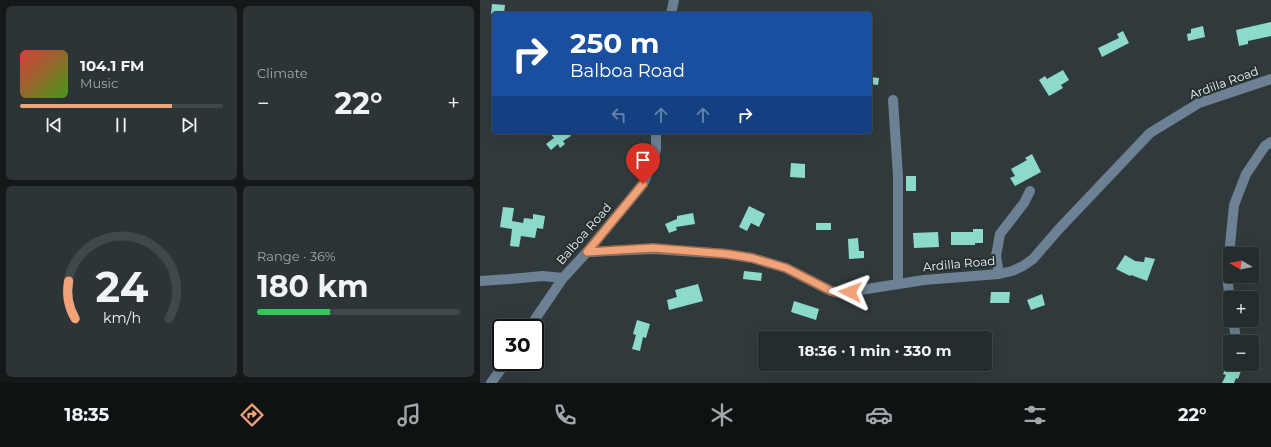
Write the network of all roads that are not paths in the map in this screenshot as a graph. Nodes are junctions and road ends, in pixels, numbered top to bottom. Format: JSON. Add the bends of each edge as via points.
{"nodes":[{"id":1,"x":674,"y":0,"type":"edge"},
{"id":2,"x":671,"y":12,"type":"edge"},
{"id":3,"x":1271,"y":79,"type":"edge"},
{"id":4,"x":894,"y":100,"type":"dead end"},
{"id":5,"x":656,"y":134,"type":"edge"},
{"id":6,"x":1271,"y":142,"type":"edge"},
{"id":7,"x":1030,"y":191,"type":"dead end"},
{"id":8,"x":587,"y":252,"type":"junction"},
{"id":9,"x":999,"y":274,"type":"junction"},
{"id":10,"x":563,"y":278,"type":"junction"},
{"id":11,"x":480,"y":281,"type":"edge"},
{"id":12,"x":898,"y":284,"type":"junction"},
{"id":13,"x":1229,"y":291,"type":"edge"},
{"id":14,"x":535,"y":319,"type":"edge"},
{"id":15,"x":500,"y":371,"type":"edge"},
{"id":16,"x":491,"y":383,"type":"edge"}],
"edges":[{"from":1,"to":2,"type":"street"},
{"from":3,"to":9,"type":"street","name":"Ardilla Road","via":[[1199,103],[1150,133],[1033,259],[1012,271]]},
{"from":4,"to":12,"type":"street","via":[[898,176]]},
{"from":5,"to":8,"type":"street","name":"Balboa Road","via":[[653,161],[643,184]]},
{"from":6,"to":13,"type":"street","via":[[1265,146],[1246,174],[1234,205],[1228,275]]},
{"from":7,"to":9,"type":"street","via":[[1000,234],[996,256]]},
{"from":8,"to":10,"type":"street","name":"Balboa Road"},
{"from":8,"to":12,"type":"street","name":"Ardilla Road","via":[[653,248],[752,258],[786,268],[831,291],[841,293]]},
{"from":9,"to":12,"type":"street","name":"Ardilla Road"},
{"from":10,"to":11,"type":"street","via":[[543,276]]},
{"from":10,"to":14,"type":"street","name":"Balboa Road"},
{"from":15,"to":16,"type":"street"}]}
